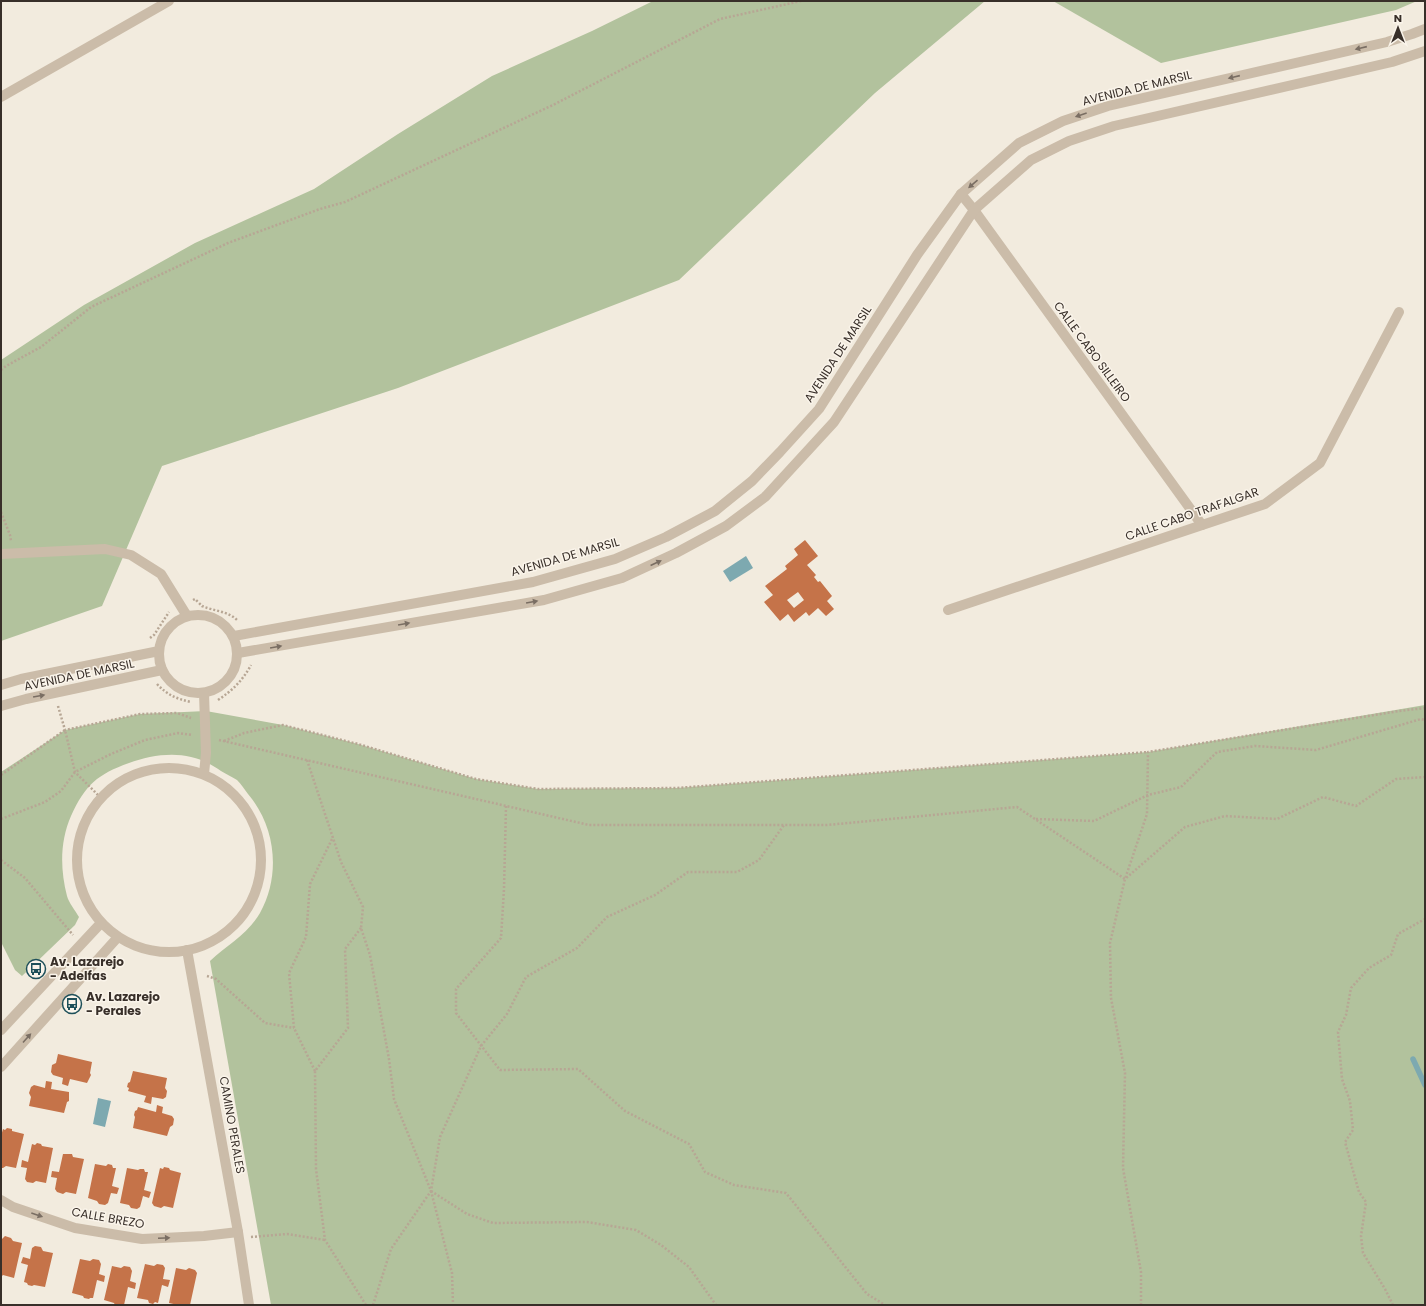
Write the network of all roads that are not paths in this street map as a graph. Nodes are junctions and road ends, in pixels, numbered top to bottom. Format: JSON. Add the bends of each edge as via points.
{"nodes":[{"id":1,"x":169,"y":1,"type":"edge"},
{"id":2,"x":1425,"y":29,"type":"edge"},
{"id":3,"x":1425,"y":52,"type":"edge"},
{"id":4,"x":1,"y":98,"type":"edge"},
{"id":5,"x":960,"y":194,"type":"junction"},
{"id":6,"x":974,"y":210,"type":"junction"},
{"id":7,"x":1399,"y":312,"type":"dead end"},
{"id":8,"x":1202,"y":525,"type":"junction"},
{"id":9,"x":6,"y":554,"type":"edge"},
{"id":10,"x":948,"y":610,"type":"dead end"},
{"id":11,"x":187,"y":616,"type":"junction"},
{"id":12,"x":234,"y":636,"type":"junction"},
{"id":13,"x":159,"y":651,"type":"junction"},
{"id":14,"x":238,"y":653,"type":"junction"},
{"id":15,"x":162,"y":670,"type":"junction"},
{"id":16,"x":1,"y":685,"type":"edge"},
{"id":17,"x":204,"y":693,"type":"junction"},
{"id":18,"x":1,"y":706,"type":"edge"},
{"id":19,"x":204,"y":774,"type":"junction"},
{"id":20,"x":101,"y":923,"type":"junction"},
{"id":21,"x":118,"y":937,"type":"junction"},
{"id":22,"x":187,"y":950,"type":"junction"},
{"id":23,"x":1,"y":1030,"type":"edge"},
{"id":24,"x":1,"y":1067,"type":"edge"},
{"id":25,"x":1,"y":1200,"type":"edge"},
{"id":26,"x":238,"y":1235,"type":"junction"},
{"id":27,"x":249,"y":1305,"type":"edge"}],
"edges":[{"from":1,"to":4,"type":"street"},
{"from":2,"to":5,"type":"street","name":"AVENIDA DE MARSIL","one_way":true,"via":[[1387,42],[1108,106],[1063,121],[1019,143]]},
{"from":3,"to":6,"type":"street","via":[[1392,62],[1114,126],[1069,141],[1031,160]]},
{"from":5,"to":6,"type":"street","name":"CALLE CABO SILLEIRO"},
{"from":5,"to":12,"type":"street","name":"AVENIDA DE MARSIL","via":[[917,255],[819,409],[752,481],[715,511],[666,537],[615,559],[532,582]]},
{"from":6,"to":8,"type":"street","name":"CALLE CABO SILLEIRO"},
{"from":14,"to":6,"type":"street","one_way":true,"via":[[544,600],[622,578],[726,526],[765,497],[834,422]]},
{"from":7,"to":8,"type":"street","name":"CALLE CABO TRAFALGAR","via":[[1320,463],[1265,504]]},
{"from":8,"to":10,"type":"street","name":"CALLE CABO TRAFALGAR"},
{"from":9,"to":11,"type":"street","via":[[105,549],[131,555],[161,574]]},
{"from":11,"to":12,"type":"street","via":[[202,614],[214,617],[225,624]]},
{"from":11,"to":13,"type":"street","via":[[168,628],[160,641]]},
{"from":12,"to":14,"type":"street"},
{"from":13,"to":15,"type":"street"},
{"from":13,"to":16,"type":"street","name":"AVENIDA DE MARSIL"},
{"from":14,"to":17,"type":"street","via":[[228,681],[217,689]]},
{"from":15,"to":17,"type":"street","via":[[177,688],[190,693]]},
{"from":18,"to":15,"type":"street","name":"AVENIDA DE MARSIL","one_way":true},
{"from":17,"to":19,"type":"street"},
{"from":19,"to":20,"type":"street","via":[[182,768],[160,768],[138,773],[117,783],[100,797],[85,820],[77,846],[77,874],[85,900]]},
{"from":19,"to":22,"type":"street","via":[[226,787],[244,807],[256,830],[261,855],[259,882],[249,906],[233,926],[212,942]]},
{"from":20,"to":21,"type":"street"},
{"from":20,"to":23,"type":"street"},
{"from":21,"to":22,"type":"street","via":[[139,947],[163,952]]},
{"from":24,"to":21,"type":"street","one_way":true},
{"from":22,"to":26,"type":"street","name":"CAMINO PERALES"},
{"from":25,"to":26,"type":"street","name":"CALLE BREZO","one_way":true,"via":[[13,1207],[75,1228],[142,1239]]},
{"from":26,"to":27,"type":"street","name":"CAMINO PERALES"}]}
